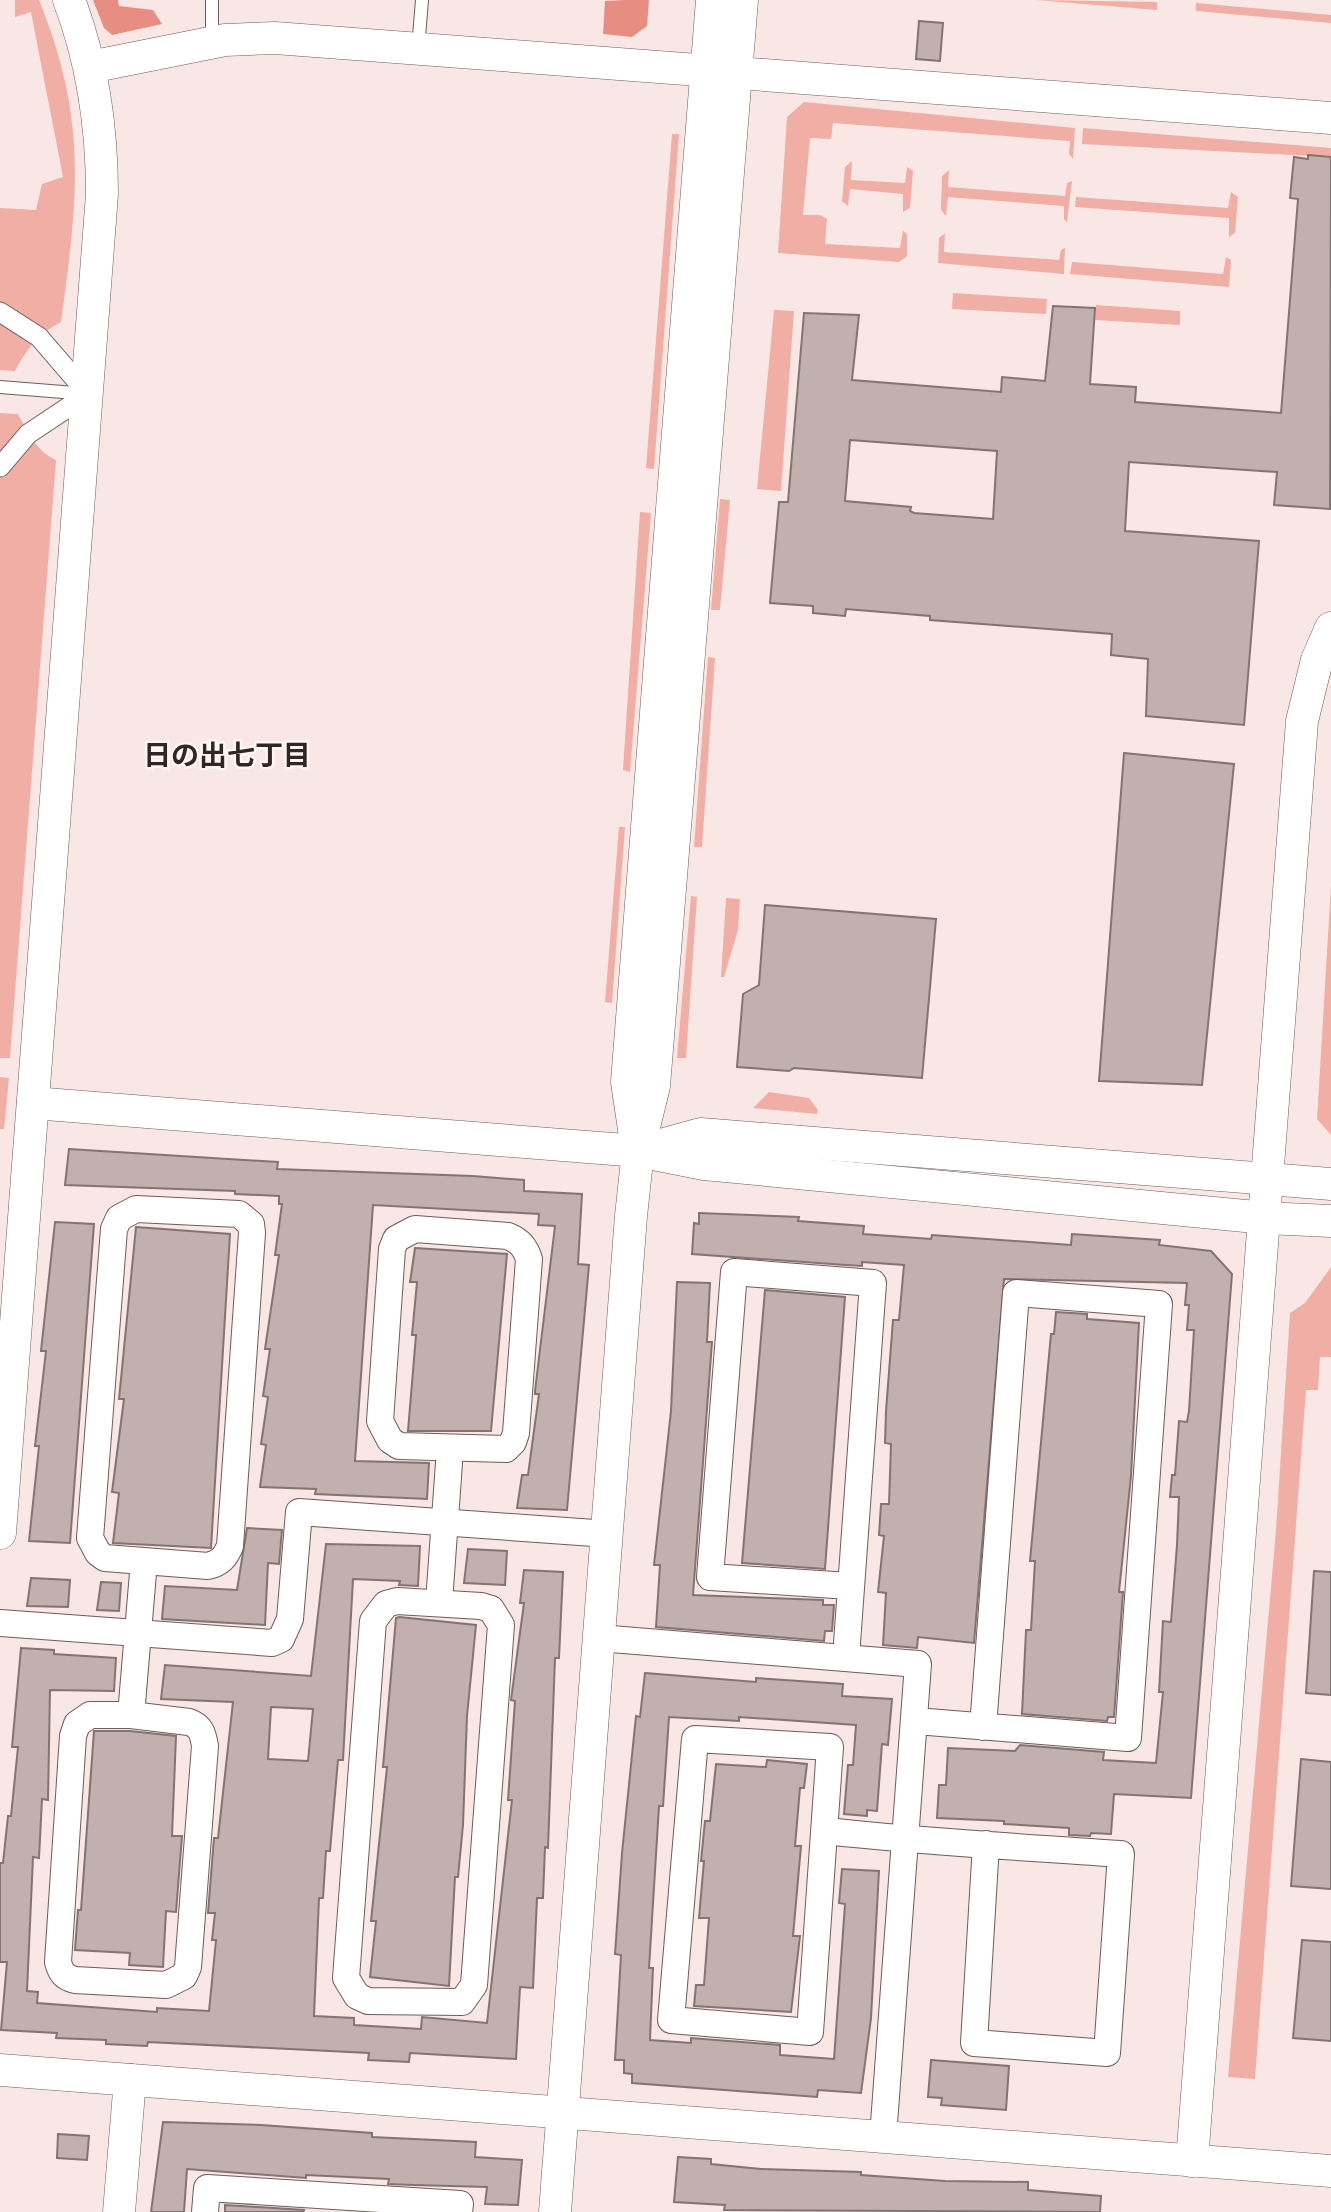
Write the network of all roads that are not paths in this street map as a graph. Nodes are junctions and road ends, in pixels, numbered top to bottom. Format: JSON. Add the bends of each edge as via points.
{"nodes":[{"id":1,"x":69,"y":0,"type":"edge"},
{"id":2,"x":212,"y":0,"type":"edge"},
{"id":3,"x":422,"y":0,"type":"edge"},
{"id":4,"x":712,"y":0,"type":"edge"},
{"id":5,"x":742,"y":0,"type":"edge"},
{"id":6,"x":212,"y":43,"type":"junction"},
{"id":7,"x":418,"y":50,"type":"junction"},
{"id":8,"x":90,"y":67,"type":"junction"},
{"id":9,"x":721,"y":71,"type":"junction"},
{"id":10,"x":1331,"y":118,"type":"edge"},
{"id":11,"x":0,"y":312,"type":"edge"},
{"id":12,"x":0,"y":387,"type":"edge"},
{"id":13,"x":88,"y":394,"type":"junction"},
{"id":14,"x":0,"y":467,"type":"edge"},
{"id":15,"x":1331,"y":628,"type":"edge"},
{"id":16,"x":33,"y":1103,"type":"junction"},
{"id":17,"x":638,"y":1151,"type":"junction"},
{"id":18,"x":1269,"y":1180,"type":"junction"},
{"id":19,"x":1331,"y":1184,"type":"edge"},
{"id":20,"x":1266,"y":1218,"type":"junction"},
{"id":21,"x":1331,"y":1221,"type":"edge"},
{"id":22,"x":450,"y":1449,"type":"junction"},
{"id":23,"x":445,"y":1521,"type":"junction"},
{"id":24,"x":0,"y":1533,"type":"edge"},
{"id":25,"x":608,"y":1534,"type":"junction"},
{"id":26,"x":144,"y":1561,"type":"junction"},
{"id":27,"x":850,"y":1586,"type":"junction"},
{"id":28,"x":439,"y":1602,"type":"junction"},
{"id":29,"x":0,"y":1623,"type":"edge"},
{"id":30,"x":138,"y":1634,"type":"junction"},
{"id":31,"x":599,"y":1638,"type":"junction"},
{"id":32,"x":846,"y":1657,"type":"junction"},
{"id":33,"x":131,"y":1715,"type":"junction"},
{"id":34,"x":916,"y":1721,"type":"junction"},
{"id":35,"x":983,"y":1727,"type":"junction"},
{"id":36,"x":825,"y":1831,"type":"junction"},
{"id":37,"x":904,"y":1840,"type":"junction"},
{"id":38,"x":986,"y":1844,"type":"junction"},
{"id":39,"x":0,"y":2070,"type":"edge"},
{"id":40,"x":130,"y":2080,"type":"junction"},
{"id":41,"x":563,"y":2110,"type":"junction"},
{"id":42,"x":883,"y":2137,"type":"junction"},
{"id":43,"x":1192,"y":2161,"type":"junction"},
{"id":44,"x":1331,"y":2171,"type":"edge"},
{"id":45,"x":328,"y":2204,"type":"edge"},
{"id":46,"x":119,"y":2212,"type":"edge"},
{"id":47,"x":205,"y":2212,"type":"edge"},
{"id":48,"x":459,"y":2212,"type":"edge"},
{"id":49,"x":555,"y":2212,"type":"edge"}],
"edges":[{"from":1,"to":8,"type":"street"},
{"from":2,"to":6,"type":"lane"},
{"from":3,"to":7,"type":"lane"},
{"from":4,"to":9,"type":"street"},
{"from":5,"to":9,"type":"street"},
{"from":6,"to":7,"type":"street","via":[[275,38]]},
{"from":6,"to":8,"type":"street"},
{"from":7,"to":9,"type":"street"},
{"from":8,"to":13,"type":"street","via":[[99,116],[102,194]]},
{"from":9,"to":10,"type":"street"},
{"from":9,"to":17,"type":"street","via":[[627,1082]]},
{"from":11,"to":13,"type":"street","via":[[39,337]]},
{"from":12,"to":13,"type":"lane"},
{"from":13,"to":14,"type":"street","via":[[28,433]]},
{"from":13,"to":16,"type":"street"},
{"from":15,"to":18,"type":"street","via":[[1317,660],[1302,722]]},
{"from":16,"to":17,"type":"street"},
{"from":16,"to":24,"type":"street"},
{"from":17,"to":18,"type":"street","via":[[701,1134]]},
{"from":17,"to":20,"type":"street","via":[[704,1164]]},
{"from":17,"to":25,"type":"street"},
{"from":18,"to":19,"type":"street"},
{"from":18,"to":20,"type":"street"},
{"from":20,"to":21,"type":"street"},
{"from":20,"to":43,"type":"street"},
{"from":22,"to":22,"type":"street","via":[[399,1446],[383,1431],[380,1421],[392,1249],[404,1232],[415,1229],[508,1236],[518,1240],[529,1259],[513,1442],[506,1449]]},
{"from":22,"to":23,"type":"street"},
{"from":23,"to":25,"type":"street"},
{"from":23,"to":28,"type":"street"},
{"from":23,"to":30,"type":"street","via":[[299,1512],[289,1619],[281,1639],[261,1645]]},
{"from":25,"to":31,"type":"street"},
{"from":26,"to":26,"type":"street","via":[[105,1558],[90,1538],[114,1229],[119,1217],[136,1209],[239,1214],[251,1224],[252,1233],[230,1546],[226,1556],[208,1566]]},
{"from":26,"to":30,"type":"street"},
{"from":27,"to":27,"type":"street","via":[[710,1577],[734,1272],[873,1283]]},
{"from":27,"to":32,"type":"street"},
{"from":28,"to":28,"type":"street","via":[[491,1609],[501,1625],[474,1985],[462,2002],[368,2001],[357,1996],[346,1978],[373,1621],[386,1604]]},
{"from":29,"to":30,"type":"street"},
{"from":30,"to":33,"type":"street"},
{"from":31,"to":32,"type":"street"},
{"from":31,"to":41,"type":"street"},
{"from":32,"to":34,"type":"street","via":[[918,1664]]},
{"from":33,"to":33,"type":"street","via":[[196,1724],[205,1746],[188,1967],[184,1976],[166,1985],[75,1980],[66,1978],[58,1962],[76,1724],[90,1715]]},
{"from":34,"to":35,"type":"street"},
{"from":34,"to":37,"type":"street"},
{"from":35,"to":35,"type":"street","via":[[1128,1738],[1159,1304],[1016,1293]]},
{"from":36,"to":36,"type":"street","via":[[830,1747],[695,1739],[671,2020],[810,2032]]},
{"from":36,"to":37,"type":"street"},
{"from":37,"to":38,"type":"street"},
{"from":37,"to":42,"type":"street"},
{"from":38,"to":38,"type":"street","via":[[1121,1854],[1107,2053],[974,2043]]},
{"from":39,"to":40,"type":"street"},
{"from":40,"to":41,"type":"street"},
{"from":40,"to":46,"type":"street"},
{"from":41,"to":42,"type":"street"},
{"from":41,"to":49,"type":"street"},
{"from":42,"to":43,"type":"street"},
{"from":43,"to":44,"type":"street"},
{"from":45,"to":47,"type":"street","via":[[207,2188]]},
{"from":45,"to":48,"type":"street","via":[[460,2204]]}]}
